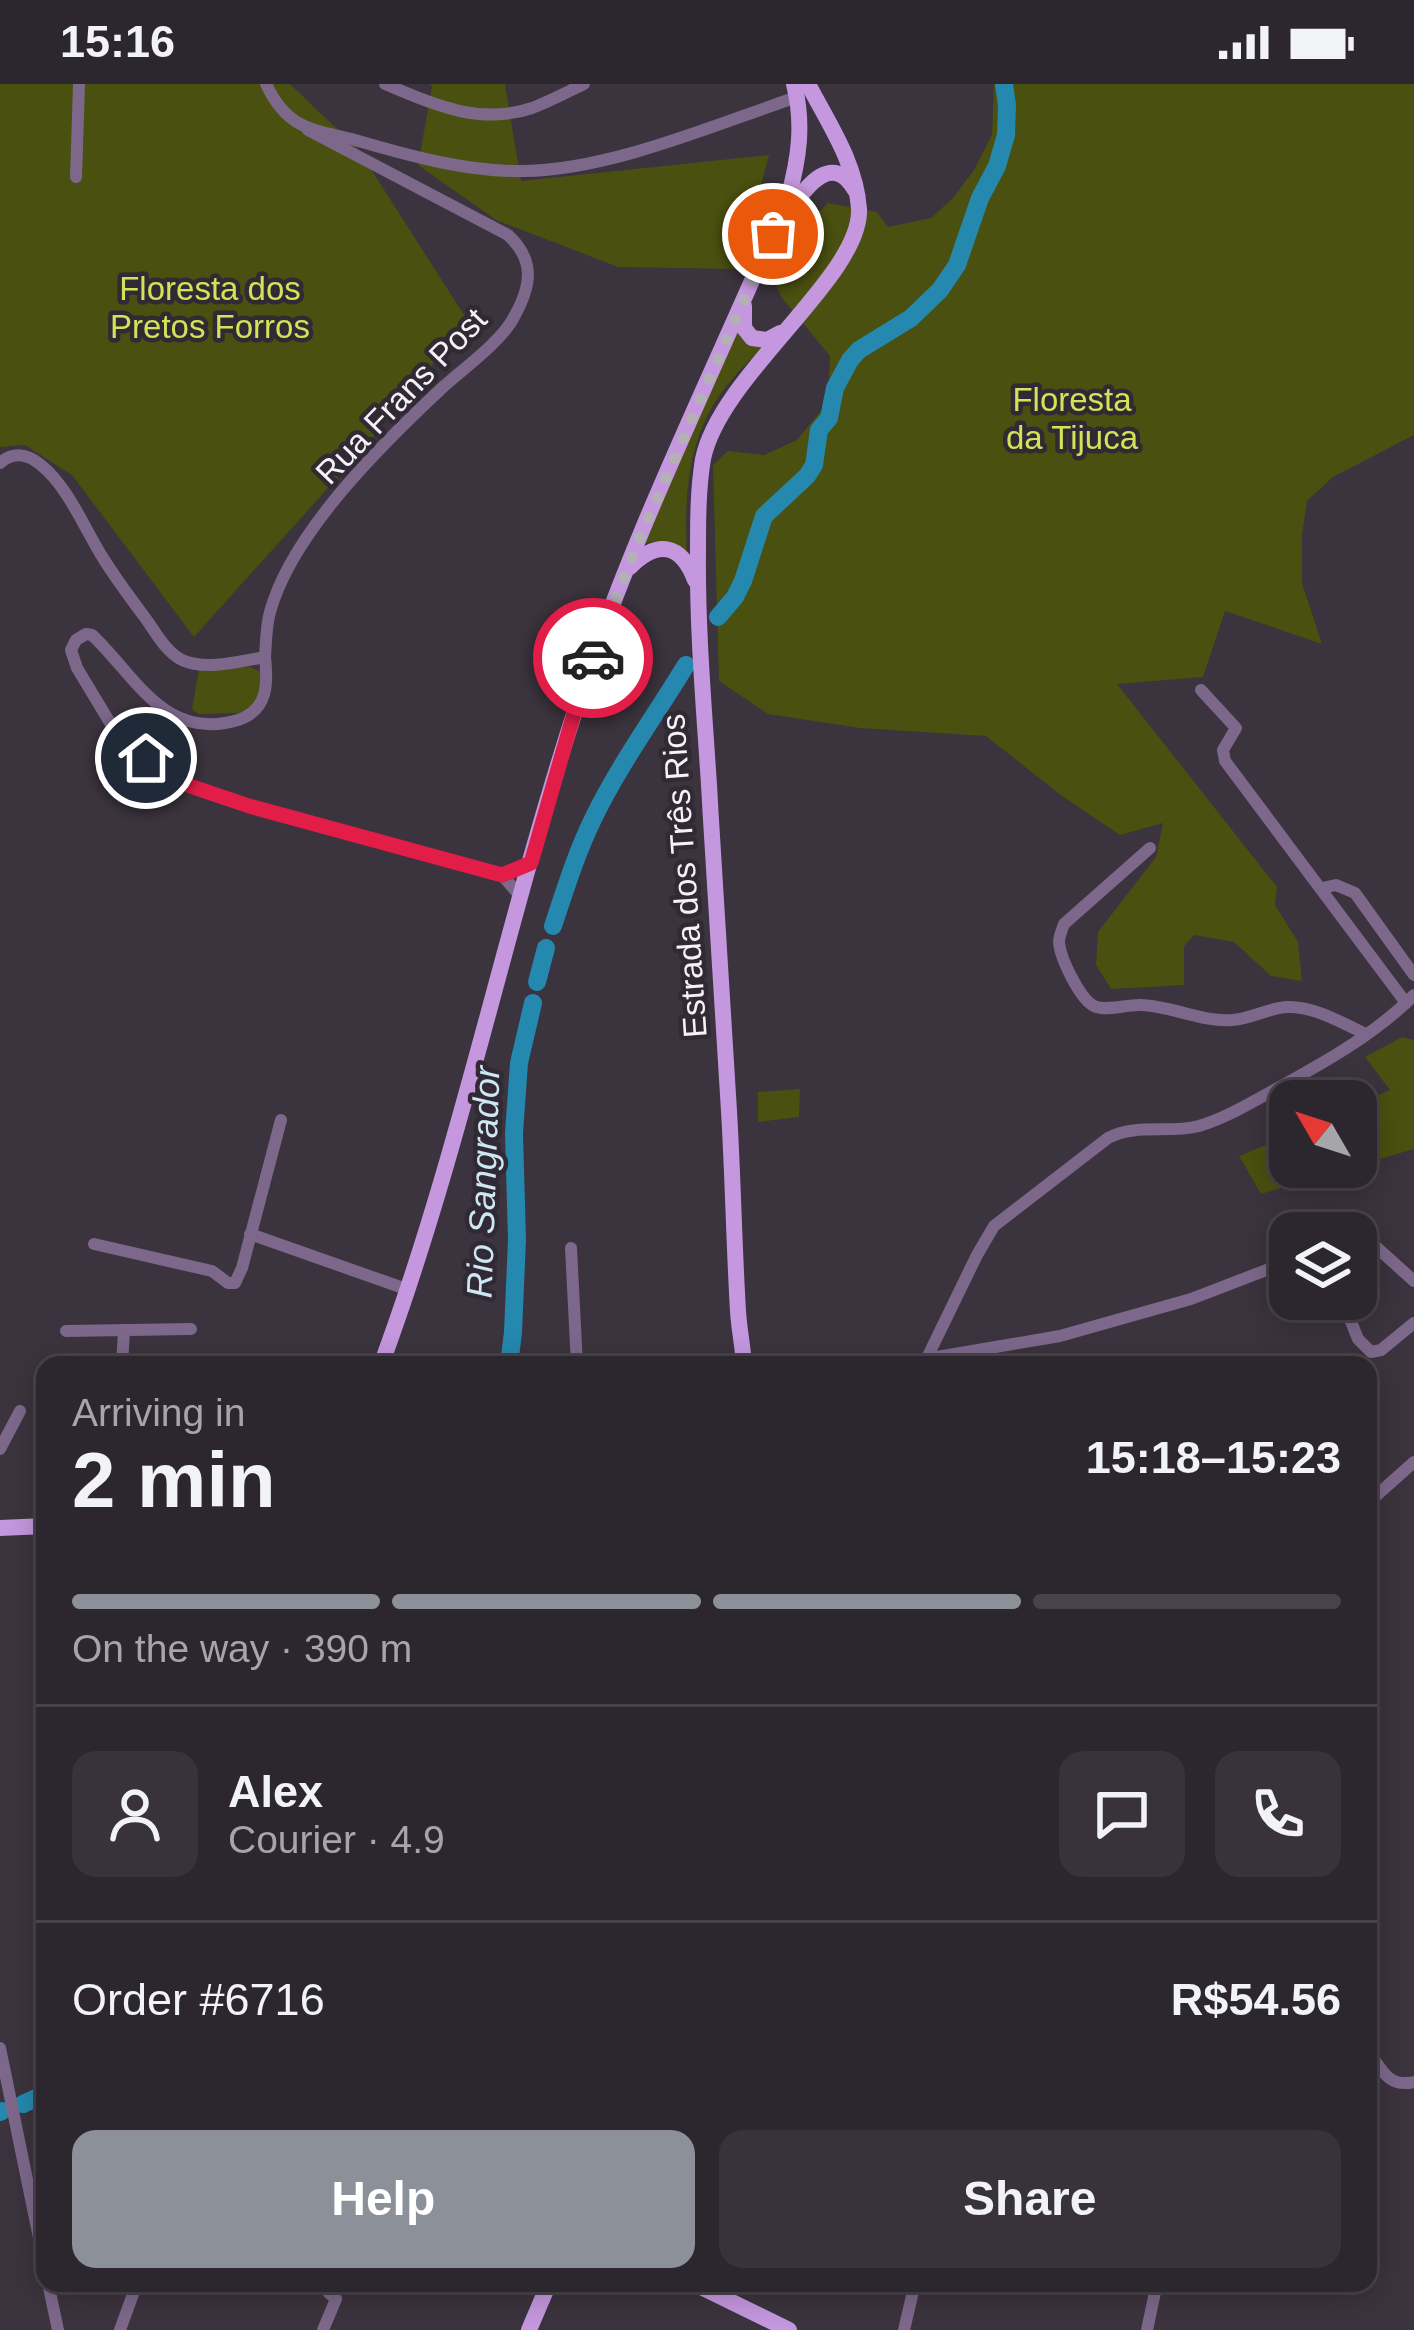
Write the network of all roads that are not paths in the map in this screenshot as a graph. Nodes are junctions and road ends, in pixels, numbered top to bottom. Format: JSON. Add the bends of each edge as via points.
{"nodes":[{"id":1,"x":79,"y":84,"type":"edge"},
{"id":2,"x":266,"y":84,"type":"edge"},
{"id":3,"x":385,"y":84,"type":"edge"},
{"id":4,"x":584,"y":84,"type":"edge"},
{"id":5,"x":800,"y":88,"type":"edge"},
{"id":6,"x":308,"y":130,"type":"junction"},
{"id":7,"x":76,"y":177,"type":"dead end"},
{"id":8,"x":857,"y":193,"type":"junction"},
{"id":9,"x":773,"y":234,"type":"junction"},
{"id":10,"x":744,"y":299,"type":"junction"},
{"id":11,"x":783,"y":332,"type":"junction"},
{"id":12,"x":0,"y":463,"type":"edge"},
{"id":13,"x":627,"y":570,"type":"junction"},
{"id":14,"x":698,"y":587,"type":"junction"},
{"id":15,"x":265,"y":657,"type":"junction"},
{"id":16,"x":1201,"y":690,"type":"dead end"},
{"id":17,"x":1150,"y":848,"type":"dead end"},
{"id":18,"x":531,"y":863,"type":"junction"},
{"id":19,"x":502,"y":875,"type":"junction"},
{"id":20,"x":1322,"y":888,"type":"junction"},
{"id":21,"x":521,"y":897,"type":"junction"},
{"id":22,"x":1414,"y":975,"type":"edge"},
{"id":23,"x":1410,"y":999,"type":"edge"},
{"id":24,"x":1366,"y":1034,"type":"junction"},
{"id":25,"x":281,"y":1120,"type":"dead end"},
{"id":26,"x":250,"y":1234,"type":"junction"},
{"id":27,"x":94,"y":1244,"type":"dead end"},
{"id":28,"x":571,"y":1248,"type":"dead end"},
{"id":29,"x":1377,"y":1248,"type":"edge"},
{"id":30,"x":1269,"y":1269,"type":"edge"},
{"id":31,"x":1414,"y":1281,"type":"edge"},
{"id":32,"x":409,"y":1290,"type":"junction"},
{"id":33,"x":1350,"y":1320,"type":"edge"},
{"id":34,"x":1414,"y":1323,"type":"edge"},
{"id":35,"x":191,"y":1329,"type":"dead end"},
{"id":36,"x":124,"y":1330,"type":"junction"},
{"id":37,"x":66,"y":1331,"type":"dead end"},
{"id":38,"x":123,"y":1356,"type":"edge"},
{"id":39,"x":384,"y":1356,"type":"edge"},
{"id":40,"x":577,"y":1356,"type":"edge"},
{"id":41,"x":744,"y":1356,"type":"edge"},
{"id":42,"x":928,"y":1356,"type":"edge"},
{"id":43,"x":948,"y":1356,"type":"edge"},
{"id":44,"x":20,"y":1411,"type":"dead end"},
{"id":45,"x":0,"y":1449,"type":"edge"},
{"id":46,"x":1414,"y":1462,"type":"edge"},
{"id":47,"x":1377,"y":1495,"type":"edge"},
{"id":48,"x":36,"y":1527,"type":"edge"},
{"id":49,"x":0,"y":1528,"type":"edge"},
{"id":50,"x":0,"y":2048,"type":"edge"},
{"id":51,"x":1377,"y":2063,"type":"edge"},
{"id":52,"x":1414,"y":2082,"type":"edge"},
{"id":53,"x":36,"y":2223,"type":"edge"},
{"id":54,"x":50,"y":2292,"type":"edge"},
{"id":55,"x":134,"y":2292,"type":"edge"},
{"id":56,"x":329,"y":2292,"type":"edge"},
{"id":57,"x":545,"y":2292,"type":"edge"},
{"id":58,"x":712,"y":2292,"type":"edge"},
{"id":59,"x":913,"y":2292,"type":"edge"},
{"id":60,"x":1155,"y":2292,"type":"edge"},
{"id":61,"x":58,"y":2330,"type":"edge"},
{"id":62,"x":121,"y":2330,"type":"edge"},
{"id":63,"x":323,"y":2330,"type":"edge"},
{"id":64,"x":529,"y":2330,"type":"edge"},
{"id":65,"x":789,"y":2330,"type":"edge"},
{"id":66,"x":904,"y":2330,"type":"edge"},
{"id":67,"x":1147,"y":2330,"type":"edge"}],
"edges":[{"from":1,"to":7,"type":"street"},
{"from":2,"to":6,"type":"street","via":[[279,108]]},
{"from":3,"to":4,"type":"street","via":[[490,116]]},
{"from":5,"to":6,"type":"street","via":[[598,162],[542,170],[476,168]]},
{"from":5,"to":8,"type":"main road","via":[[841,144]]},
{"from":5,"to":9,"type":"main road","via":[[801,145]]},
{"from":6,"to":15,"type":"street","name":"Rua Frans Post","via":[[508,235],[528,260],[528,274],[506,329],[379,449],[316,525],[271,608]]},
{"from":8,"to":9,"type":"main road","via":[[839,172],[826,173]]},
{"from":8,"to":11,"type":"main road","name":"Estrada dos Três Rios","via":[[853,240]]},
{"from":9,"to":10,"type":"main road"},
{"from":10,"to":11,"type":"main road","via":[[747,334],[766,340]]},
{"from":10,"to":13,"type":"main road"},
{"from":11,"to":14,"type":"main road","name":"Estrada dos Três Rios","via":[[708,443],[699,485]]},
{"from":12,"to":15,"type":"street","via":[[24,455],[52,476],[179,658],[196,664]]},
{"from":13,"to":14,"type":"main road","via":[[651,550],[673,550]]},
{"from":13,"to":18,"type":"main road"},
{"from":14,"to":41,"type":"main road","name":"Estrada dos Três Rios"},
{"from":15,"to":19,"type":"street","name":"Rua Frans Post","via":[[258,708],[208,724],[160,708],[92,635],[71,650],[116,731],[190,786]]},
{"from":16,"to":20,"type":"street","via":[[1235,728],[1225,760]]},
{"from":17,"to":24,"type":"street","via":[[1060,934],[1073,981],[1091,1004],[1227,1020],[1290,1007]]},
{"from":18,"to":19,"type":"street"},
{"from":18,"to":21,"type":"main road"},
{"from":19,"to":21,"type":"street"},
{"from":20,"to":22,"type":"street","via":[[1355,893]]},
{"from":20,"to":23,"type":"street"},
{"from":21,"to":32,"type":"main road"},
{"from":23,"to":24,"type":"street"},
{"from":24,"to":42,"type":"street","via":[[1225,1117],[1108,1138],[994,1226]]},
{"from":25,"to":26,"type":"street"},
{"from":26,"to":27,"type":"street","via":[[235,1283],[212,1270]]},
{"from":26,"to":32,"type":"street"},
{"from":28,"to":40,"type":"street"},
{"from":29,"to":31,"type":"street"},
{"from":30,"to":43,"type":"street","via":[[1152,1312]]},
{"from":32,"to":39,"type":"main road"},
{"from":33,"to":34,"type":"street","via":[[1371,1352]]},
{"from":35,"to":36,"type":"street"},
{"from":36,"to":37,"type":"street"},
{"from":36,"to":38,"type":"street"},
{"from":44,"to":45,"type":"street"},
{"from":46,"to":47,"type":"street"},
{"from":48,"to":49,"type":"main road"},
{"from":50,"to":53,"type":"street"},
{"from":51,"to":52,"type":"street","via":[[1388,2079]]},
{"from":54,"to":61,"type":"street"},
{"from":55,"to":62,"type":"street"},
{"from":56,"to":63,"type":"street","via":[[336,2300]]},
{"from":57,"to":64,"type":"main road"},
{"from":58,"to":65,"type":"main road"},
{"from":59,"to":66,"type":"street"},
{"from":60,"to":67,"type":"street"}]}
